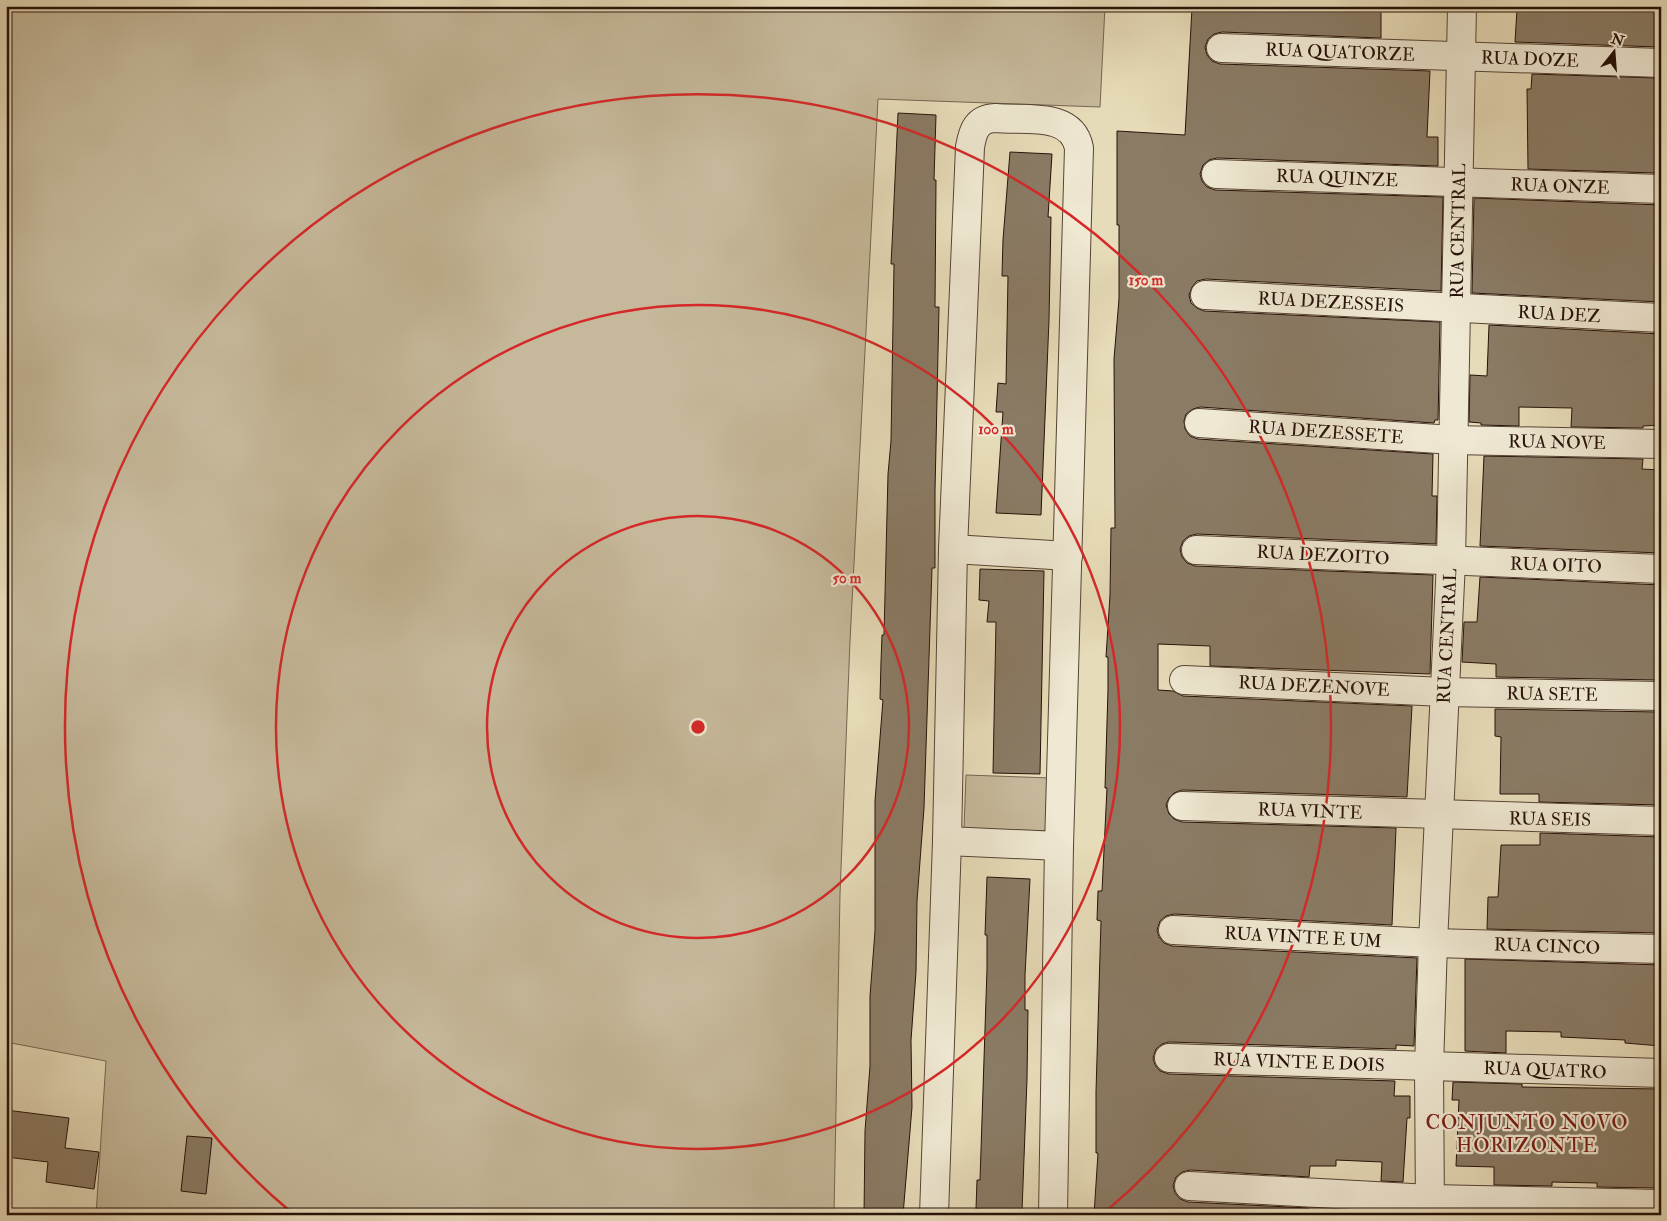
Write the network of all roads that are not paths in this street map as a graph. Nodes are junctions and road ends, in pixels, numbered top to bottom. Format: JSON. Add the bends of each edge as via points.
{"nodes":[{"id":1,"x":1462,"y":6,"type":"edge"},
{"id":2,"x":1460,"y":47,"type":"junction"},
{"id":3,"x":1221,"y":48,"type":"dead end"},
{"id":4,"x":1661,"y":63,"type":"edge"},
{"id":5,"x":1216,"y":174,"type":"dead end"},
{"id":6,"x":1459,"y":182,"type":"junction"},
{"id":7,"x":1661,"y":189,"type":"edge"},
{"id":8,"x":1205,"y":295,"type":"dead end"},
{"id":9,"x":1457,"y":309,"type":"junction"},
{"id":10,"x":1661,"y":318,"type":"edge"},
{"id":11,"x":1199,"y":423,"type":"dead end"},
{"id":12,"x":1453,"y":440,"type":"junction"},
{"id":13,"x":1661,"y":444,"type":"edge"},
{"id":14,"x":953,"y":549,"type":"junction"},
{"id":15,"x":1196,"y":550,"type":"dead end"},
{"id":16,"x":1068,"y":556,"type":"junction"},
{"id":17,"x":1451,"y":561,"type":"junction"},
{"id":18,"x":1661,"y":570,"type":"edge"},
{"id":19,"x":1184,"y":680,"type":"dead end"},
{"id":20,"x":1444,"y":692,"type":"junction"},
{"id":21,"x":1661,"y":696,"type":"edge"},
{"id":22,"x":1182,"y":806,"type":"dead end"},
{"id":23,"x":1439,"y":816,"type":"junction"},
{"id":24,"x":1661,"y":822,"type":"edge"},
{"id":25,"x":947,"y":841,"type":"junction"},
{"id":26,"x":1059,"y":846,"type":"junction"},
{"id":27,"x":1173,"y":930,"type":"dead end"},
{"id":28,"x":1433,"y":943,"type":"junction"},
{"id":29,"x":1661,"y":949,"type":"edge"},
{"id":30,"x":1169,"y":1058,"type":"dead end"},
{"id":31,"x":1429,"y":1066,"type":"junction"},
{"id":32,"x":1661,"y":1073,"type":"edge"},
{"id":33,"x":1189,"y":1186,"type":"dead end"},
{"id":34,"x":1661,"y":1204,"type":"edge"},
{"id":35,"x":1430,"y":1207,"type":"edge"},
{"id":36,"x":934,"y":1215,"type":"edge"},
{"id":37,"x":1053,"y":1215,"type":"edge"}],
"edges":[{"from":1,"to":2,"type":"street","name":"RUA CENTRAL"},
{"from":2,"to":3,"type":"street","name":"RUA QUATORZE"},
{"from":2,"to":4,"type":"street","name":"RUA DOZE"},
{"from":2,"to":6,"type":"street","name":"RUA CENTRAL"},
{"from":5,"to":6,"type":"street","name":"RUA QUINZE"},
{"from":6,"to":7,"type":"street","name":"RUA ONZE"},
{"from":6,"to":9,"type":"street","name":"RUA CENTRAL"},
{"from":8,"to":9,"type":"street","name":"RUA DEZESSEIS"},
{"from":9,"to":10,"type":"street","name":"RUA DEZ"},
{"from":9,"to":12,"type":"street","name":"RUA CENTRAL"},
{"from":11,"to":12,"type":"street","name":"RUA DEZESSETE"},
{"from":12,"to":13,"type":"street","name":"RUA NOVE"},
{"from":12,"to":17,"type":"street","name":"RUA CENTRAL"},
{"from":14,"to":16,"type":"street"},
{"from":14,"to":16,"type":"street","via":[[974,128],[986,118],[1054,121],[1075,134],[1079,148]]},
{"from":14,"to":25,"type":"street"},
{"from":15,"to":17,"type":"street","name":"RUA DEZOITO"},
{"from":16,"to":26,"type":"street"},
{"from":17,"to":18,"type":"street","name":"RUA OITO"},
{"from":17,"to":20,"type":"street","name":"RUA CENTRAL"},
{"from":19,"to":20,"type":"street","name":"RUA DEZENOVE"},
{"from":20,"to":21,"type":"street","name":"RUA SETE"},
{"from":20,"to":23,"type":"street","name":"RUA CENTRAL"},
{"from":22,"to":23,"type":"street","name":"RUA VINTE"},
{"from":23,"to":24,"type":"street","name":"RUA SEIS"},
{"from":23,"to":28,"type":"street","name":"RUA CENTRAL"},
{"from":25,"to":26,"type":"street"},
{"from":25,"to":36,"type":"street"},
{"from":26,"to":37,"type":"street"},
{"from":27,"to":28,"type":"street","name":"RUA VINTE E UM"},
{"from":28,"to":29,"type":"street","name":"RUA CINCO"},
{"from":28,"to":31,"type":"street","name":"RUA CENTRAL"},
{"from":30,"to":31,"type":"street","name":"RUA VINTE E DOIS"},
{"from":31,"to":32,"type":"street","name":"RUA QUATRO"},
{"from":31,"to":35,"type":"street","name":"RUA CENTRAL"},
{"from":33,"to":35,"type":"street"},
{"from":34,"to":35,"type":"street"}]}
